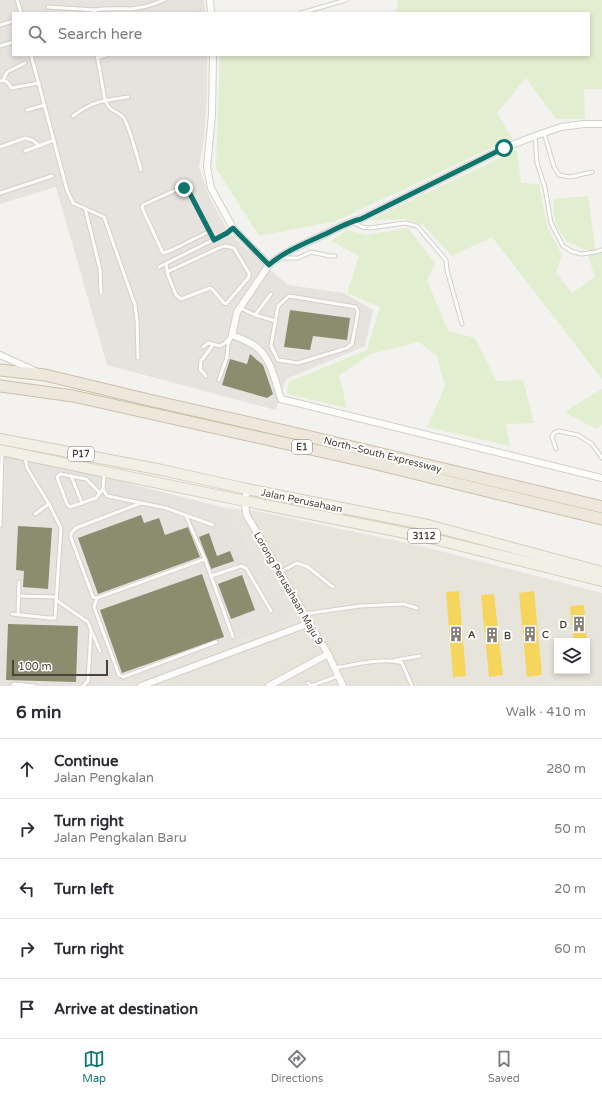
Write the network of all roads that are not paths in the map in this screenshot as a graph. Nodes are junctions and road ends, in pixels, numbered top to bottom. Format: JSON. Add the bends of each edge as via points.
{"nodes":[{"id":1,"x":17,"y":0,"type":"edge"},
{"id":2,"x":164,"y":0,"type":"edge"},
{"id":3,"x":209,"y":0,"type":"edge"},
{"id":4,"x":346,"y":0,"type":"edge"},
{"id":5,"x":48,"y":7,"type":"dead end"},
{"id":6,"x":94,"y":11,"type":"edge"},
{"id":7,"x":21,"y":12,"type":"edge"},
{"id":8,"x":211,"y":12,"type":"edge"},
{"id":9,"x":304,"y":12,"type":"edge"},
{"id":10,"x":12,"y":21,"type":"edge"},
{"id":11,"x":0,"y":25,"type":"edge"},
{"id":12,"x":12,"y":42,"type":"edge"},
{"id":13,"x":0,"y":46,"type":"edge"},
{"id":14,"x":32,"y":56,"type":"edge"},
{"id":15,"x":97,"y":56,"type":"edge"},
{"id":16,"x":213,"y":56,"type":"edge"},
{"id":17,"x":24,"y":63,"type":"dead end"},
{"id":18,"x":2,"y":80,"type":"edge"},
{"id":19,"x":39,"y":83,"type":"junction"},
{"id":20,"x":128,"y":97,"type":"dead end"},
{"id":21,"x":105,"y":100,"type":"junction"},
{"id":22,"x":45,"y":106,"type":"junction"},
{"id":23,"x":27,"y":110,"type":"dead end"},
{"id":24,"x":73,"y":116,"type":"dead end"},
{"id":25,"x":602,"y":124,"type":"edge"},
{"id":26,"x":544,"y":133,"type":"junction"},
{"id":27,"x":535,"y":136,"type":"junction"},
{"id":28,"x":54,"y":140,"type":"junction"},
{"id":29,"x":40,"y":146,"type":"junction"},
{"id":30,"x":0,"y":147,"type":"edge"},
{"id":31,"x":25,"y":151,"type":"dead end"},
{"id":32,"x":141,"y":170,"type":"dead end"},
{"id":33,"x":592,"y":172,"type":"dead end"},
{"id":34,"x":52,"y":176,"type":"dead end"},
{"id":35,"x":0,"y":193,"type":"edge"},
{"id":36,"x":85,"y":208,"type":"junction"},
{"id":37,"x":352,"y":221,"type":"junction"},
{"id":38,"x":233,"y":228,"type":"junction"},
{"id":39,"x":210,"y":231,"type":"junction"},
{"id":40,"x":214,"y":240,"type":"junction"},
{"id":41,"x":602,"y":250,"type":"edge"},
{"id":42,"x":335,"y":256,"type":"dead end"},
{"id":43,"x":276,"y":258,"type":"junction"},
{"id":44,"x":166,"y":264,"type":"junction"},
{"id":45,"x":269,"y":265,"type":"junction"},
{"id":46,"x":159,"y":267,"type":"dead end"},
{"id":47,"x":167,"y":272,"type":"junction"},
{"id":48,"x":101,"y":293,"type":"dead end"},
{"id":49,"x":271,"y":294,"type":"dead end"},
{"id":50,"x":239,"y":308,"type":"junction"},
{"id":51,"x":255,"y":315,"type":"junction"},
{"id":52,"x":276,"y":321,"type":"junction"},
{"id":53,"x":462,"y":324,"type":"dead end"},
{"id":54,"x":232,"y":335,"type":"junction"},
{"id":55,"x":213,"y":345,"type":"junction"},
{"id":56,"x":203,"y":346,"type":"dead end"},
{"id":57,"x":0,"y":355,"type":"edge"},
{"id":58,"x":138,"y":358,"type":"dead end"},
{"id":59,"x":0,"y":370,"type":"edge"},
{"id":60,"x":45,"y":375,"type":"junction"},
{"id":61,"x":206,"y":376,"type":"dead end"},
{"id":62,"x":219,"y":380,"type":"dead end"},
{"id":63,"x":0,"y":386,"type":"edge"},
{"id":64,"x":0,"y":439,"type":"edge"},
{"id":65,"x":556,"y":449,"type":"dead end"},
{"id":66,"x":1,"y":450,"type":"edge"},
{"id":67,"x":25,"y":455,"type":"junction"},
{"id":68,"x":602,"y":458,"type":"edge"},
{"id":69,"x":104,"y":472,"type":"junction"},
{"id":70,"x":71,"y":476,"type":"junction"},
{"id":71,"x":602,"y":478,"type":"edge"},
{"id":72,"x":0,"y":479,"type":"edge"},
{"id":73,"x":247,"y":489,"type":"junction"},
{"id":74,"x":103,"y":490,"type":"junction"},
{"id":75,"x":100,"y":493,"type":"junction"},
{"id":76,"x":245,"y":501,"type":"junction"},
{"id":77,"x":82,"y":503,"type":"junction"},
{"id":78,"x":141,"y":503,"type":"junction"},
{"id":79,"x":0,"y":504,"type":"edge"},
{"id":80,"x":49,"y":504,"type":"junction"},
{"id":81,"x":335,"y":507,"type":"joint"},
{"id":82,"x":602,"y":507,"type":"edge"},
{"id":83,"x":35,"y":514,"type":"dead end"},
{"id":84,"x":186,"y":516,"type":"junction"},
{"id":85,"x":602,"y":519,"type":"edge"},
{"id":86,"x":213,"y":525,"type":"dead end"},
{"id":87,"x":0,"y":526,"type":"edge"},
{"id":88,"x":205,"y":559,"type":"junction"},
{"id":89,"x":280,"y":572,"type":"junction"},
{"id":90,"x":602,"y":572,"type":"edge"},
{"id":91,"x":211,"y":576,"type":"junction"},
{"id":92,"x":602,"y":581,"type":"edge"},
{"id":93,"x":19,"y":582,"type":"dead end"},
{"id":94,"x":333,"y":587,"type":"dead end"},
{"id":95,"x":19,"y":596,"type":"junction"},
{"id":96,"x":97,"y":598,"type":"junction"},
{"id":97,"x":56,"y":599,"type":"junction"},
{"id":98,"x":417,"y":608,"type":"dead end"},
{"id":99,"x":271,"y":611,"type":"dead end"},
{"id":100,"x":12,"y":614,"type":"dead end"},
{"id":101,"x":304,"y":614,"type":"junction"},
{"id":102,"x":18,"y":615,"type":"junction"},
{"id":103,"x":310,"y":623,"type":"junction"},
{"id":104,"x":91,"y":630,"type":"junction"},
{"id":105,"x":233,"y":637,"type":"dead end"},
{"id":106,"x":216,"y":642,"type":"dead end"},
{"id":107,"x":100,"y":651,"type":"dead end"},
{"id":108,"x":328,"y":654,"type":"junction"},
{"id":109,"x":420,"y":656,"type":"dead end"},
{"id":110,"x":394,"y":661,"type":"junction"},
{"id":111,"x":334,"y":668,"type":"junction"},
{"id":112,"x":338,"y":676,"type":"junction"},
{"id":113,"x":308,"y":683,"type":"dead end"},
{"id":114,"x":12,"y":686,"type":"edge"},
{"id":115,"x":35,"y":686,"type":"edge"},
{"id":116,"x":83,"y":686,"type":"edge"},
{"id":117,"x":141,"y":686,"type":"edge"},
{"id":118,"x":269,"y":686,"type":"edge"},
{"id":119,"x":342,"y":686,"type":"edge"},
{"id":120,"x":412,"y":686,"type":"edge"}],
"edges":[{"from":1,"to":7,"type":"lane"},
{"from":2,"to":6,"type":"lane","via":[[151,6]]},
{"from":3,"to":8,"type":"street"},
{"from":4,"to":9,"type":"lane"},
{"from":5,"to":6,"type":"lane"},
{"from":10,"to":11,"type":"lane"},
{"from":12,"to":13,"type":"lane"},
{"from":14,"to":19,"type":"lane"},
{"from":15,"to":21,"type":"lane"},
{"from":16,"to":38,"type":"street","via":[[212,114],[207,166],[210,188]]},
{"from":17,"to":18,"type":"lane","via":[[7,72]]},
{"from":18,"to":19,"type":"lane","via":[[8,82],[11,88]]},
{"from":19,"to":22,"type":"lane"},
{"from":20,"to":21,"type":"lane"},
{"from":21,"to":24,"type":"lane","via":[[83,108]]},
{"from":21,"to":32,"type":"lane","via":[[108,107],[123,117]]},
{"from":22,"to":23,"type":"lane"},
{"from":22,"to":28,"type":"lane"},
{"from":25,"to":26,"type":"street","via":[[561,127]]},
{"from":26,"to":27,"type":"street"},
{"from":26,"to":33,"type":"lane","via":[[554,167],[560,175]]},
{"from":27,"to":37,"type":"street","via":[[504,148],[361,219]]},
{"from":27,"to":41,"type":"lane","via":[[537,163],[552,223],[563,246],[581,254]]},
{"from":28,"to":29,"type":"lane"},
{"from":28,"to":36,"type":"lane","via":[[67,190],[73,203]]},
{"from":29,"to":30,"type":"lane","via":[[25,138]]},
{"from":29,"to":31,"type":"lane"},
{"from":34,"to":35,"type":"lane"},
{"from":36,"to":48,"type":"lane","via":[[100,269]]},
{"from":36,"to":58,"type":"lane","via":[[104,216],[112,238],[135,305]]},
{"from":37,"to":43,"type":"street"},
{"from":37,"to":53,"type":"lane","via":[[370,228],[405,223],[417,226],[446,260]]},
{"from":38,"to":40,"type":"lane"},
{"from":38,"to":45,"type":"street"},
{"from":39,"to":39,"type":"lane","via":[[188,190],[184,188],[156,199],[142,208],[163,253]]},
{"from":39,"to":40,"type":"lane"},
{"from":40,"to":44,"type":"lane"},
{"from":42,"to":43,"type":"lane","via":[[312,252],[298,258]]},
{"from":43,"to":45,"type":"street"},
{"from":44,"to":46,"type":"lane"},
{"from":44,"to":47,"type":"lane"},
{"from":45,"to":50,"type":"street"},
{"from":47,"to":47,"type":"lane","via":[[176,295],[181,299],[210,288],[226,304],[249,276],[234,248],[226,246]]},
{"from":49,"to":51,"type":"lane"},
{"from":50,"to":51,"type":"lane"},
{"from":50,"to":54,"type":"street"},
{"from":51,"to":52,"type":"lane"},
{"from":52,"to":52,"type":"lane","via":[[278,306],[289,296],[350,305],[356,307],[358,312],[352,344],[347,348],[298,363],[278,360],[271,346]]},
{"from":54,"to":55,"type":"lane","via":[[220,346]]},
{"from":54,"to":62,"type":"lane","via":[[228,345],[228,357]]},
{"from":54,"to":71,"type":"street","via":[[256,346],[265,357],[281,399]]},
{"from":55,"to":56,"type":"lane"},
{"from":55,"to":61,"type":"lane","via":[[201,361],[200,369]]},
{"from":57,"to":60,"type":"street"},
{"from":59,"to":60,"type":"highway","name":"North–South Expressway","number":"E1"},
{"from":60,"to":82,"type":"highway","name":"North–South Expressway","number":"E1"},
{"from":63,"to":85,"type":"highway","name":"North–South Expressway","number":"E1","via":[[73,396],[364,461]]},
{"from":64,"to":73,"type":"main road","name":"Jalan Perusahaan","number":"P17"},
{"from":65,"to":68,"type":"lane","via":[[552,437],[558,431],[578,435],[592,444]]},
{"from":66,"to":67,"type":"main road","name":"Jalan Perusahaan","number":"3112"},
{"from":66,"to":72,"type":"lane"},
{"from":67,"to":69,"type":"main road","name":"Jalan Perusahaan","number":"3112"},
{"from":67,"to":80,"type":"lane","via":[[27,468]]},
{"from":69,"to":74,"type":"lane"},
{"from":69,"to":76,"type":"main road","name":"Jalan Perusahaan","number":"3112"},
{"from":70,"to":75,"type":"lane","via":[[86,478]]},
{"from":70,"to":77,"type":"lane"},
{"from":70,"to":77,"type":"lane","via":[[60,474],[57,477],[67,504],[70,507]]},
{"from":72,"to":79,"type":"lane"},
{"from":73,"to":76,"type":"street","name":"Lorong Perusahaan Maju 9"},
{"from":73,"to":81,"type":"main road","name":"Jalan Perusahaan","number":"P17"},
{"from":74,"to":75,"type":"lane"},
{"from":74,"to":78,"type":"lane","via":[[107,496]]},
{"from":75,"to":77,"type":"lane","via":[[96,498]]},
{"from":76,"to":89,"type":"street","name":"Lorong Perusahaan Maju 9","via":[[246,514]]},
{"from":76,"to":92,"type":"main road","name":"Jalan Perusahaan","number":"3112","via":[[426,537]]},
{"from":78,"to":84,"type":"lane","via":[[166,508]]},
{"from":78,"to":96,"type":"lane","via":[[76,528],[71,533],[70,538],[93,597]]},
{"from":79,"to":87,"type":"lane"},
{"from":80,"to":83,"type":"lane"},
{"from":80,"to":97,"type":"lane","via":[[61,528]]},
{"from":81,"to":90,"type":"main road","name":"Jalan Perusahaan","number":"3112","via":[[428,525]]},
{"from":84,"to":86,"type":"lane"},
{"from":84,"to":88,"type":"lane"},
{"from":88,"to":91,"type":"lane"},
{"from":88,"to":96,"type":"lane"},
{"from":89,"to":94,"type":"lane","via":[[297,563],[308,567]]},
{"from":89,"to":101,"type":"street","name":"Lorong Perusahaan Maju 9"},
{"from":91,"to":99,"type":"lane","via":[[241,566],[246,568]]},
{"from":91,"to":105,"type":"lane"},
{"from":93,"to":95,"type":"lane"},
{"from":95,"to":97,"type":"lane"},
{"from":95,"to":102,"type":"lane"},
{"from":96,"to":106,"type":"lane","via":[[94,607],[119,675],[123,676]]},
{"from":97,"to":102,"type":"lane","via":[[55,618]]},
{"from":97,"to":104,"type":"lane","via":[[88,622]]},
{"from":98,"to":101,"type":"lane","via":[[403,604],[360,606]]},
{"from":100,"to":102,"type":"lane"},
{"from":101,"to":103,"type":"street","name":"Lorong Perusahaan Maju 9"},
{"from":103,"to":108,"type":"street","name":"Lorong Perusahaan Maju 9"},
{"from":103,"to":117,"type":"street"},
{"from":104,"to":107,"type":"lane"},
{"from":104,"to":116,"type":"lane","via":[[88,681]]},
{"from":108,"to":111,"type":"street","name":"Lorong Perusahaan Maju 9"},
{"from":108,"to":118,"type":"street"},
{"from":109,"to":110,"type":"lane"},
{"from":110,"to":111,"type":"lane"},
{"from":110,"to":120,"type":"lane","via":[[402,663]]},
{"from":111,"to":112,"type":"street","name":"Lorong Perusahaan Maju 9"},
{"from":112,"to":113,"type":"lane","via":[[311,686]]},
{"from":112,"to":119,"type":"street","name":"Lorong Perusahaan Maju 9"},
{"from":114,"to":115,"type":"lane"}]}
